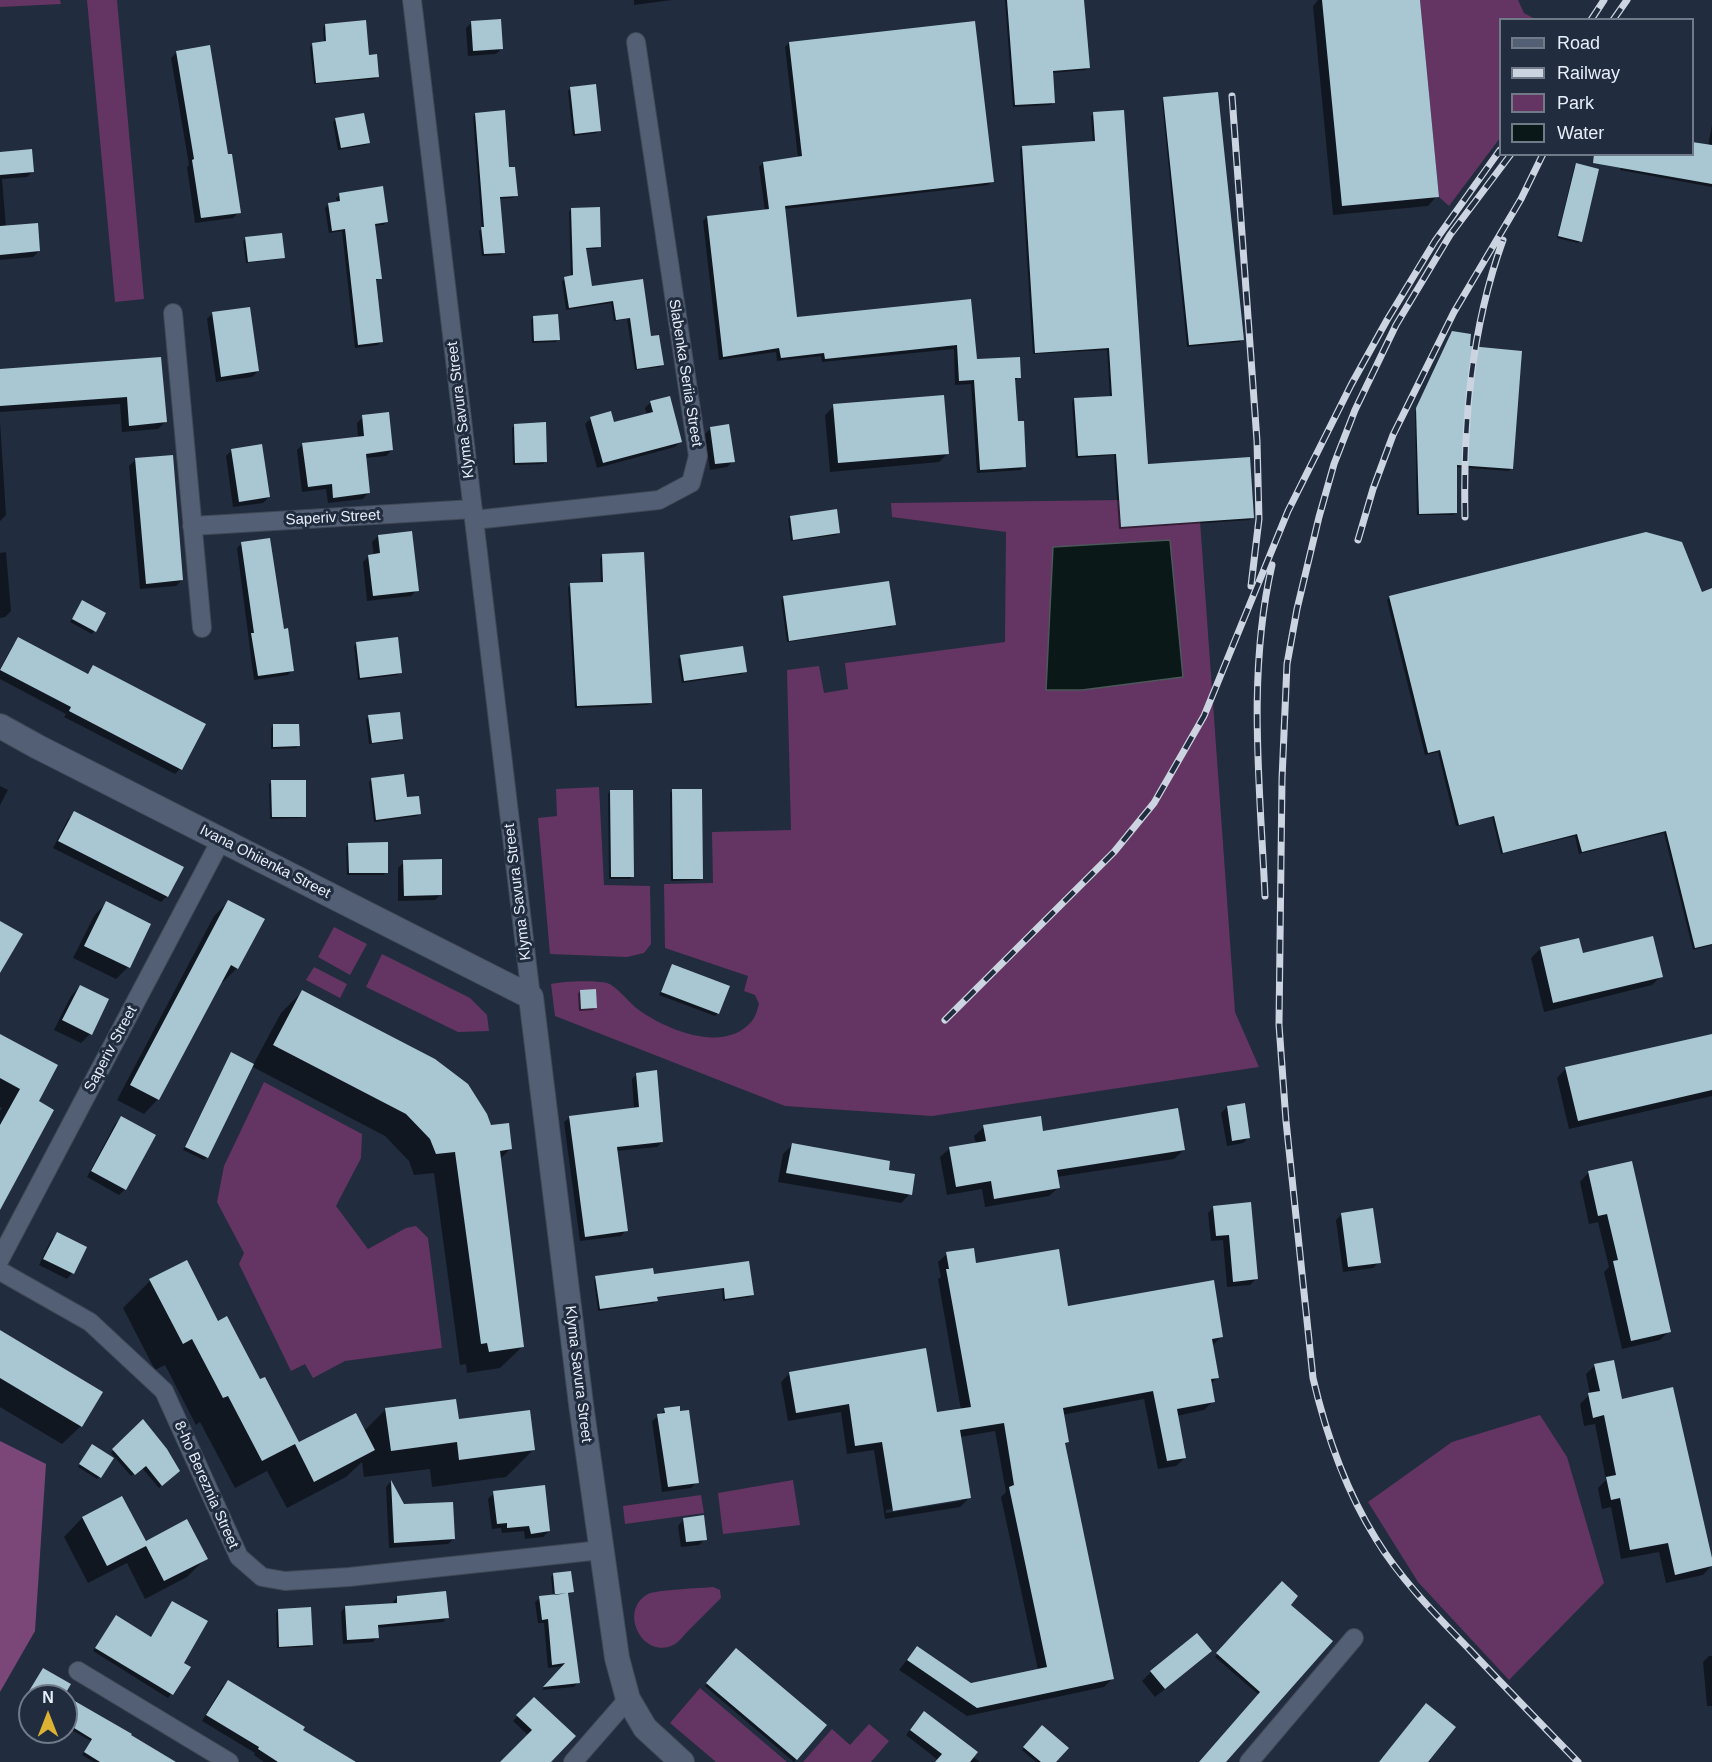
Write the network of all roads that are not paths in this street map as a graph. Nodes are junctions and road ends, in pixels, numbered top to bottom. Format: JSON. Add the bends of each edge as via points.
{"nodes":[{"id":1,"x":412,"y":0,"type":"edge"},
{"id":2,"x":636,"y":42,"type":"dead end"},
{"id":3,"x":173,"y":313,"type":"dead end"},
{"id":4,"x":473,"y":515,"type":"junction"},
{"id":5,"x":192,"y":526,"type":"junction"},
{"id":6,"x":202,"y":628,"type":"dead end"},
{"id":7,"x":0,"y":726,"type":"edge"},
{"id":8,"x":222,"y":840,"type":"junction"},
{"id":9,"x":531,"y":997,"type":"junction"},
{"id":10,"x":0,"y":1259,"type":"edge"},
{"id":11,"x":0,"y":1271,"type":"edge"},
{"id":12,"x":601,"y":1550,"type":"junction"},
{"id":13,"x":1354,"y":1638,"type":"dead end"},
{"id":14,"x":78,"y":1671,"type":"dead end"},
{"id":15,"x":628,"y":1699,"type":"junction"},
{"id":16,"x":229,"y":1762,"type":"edge"},
{"id":17,"x":573,"y":1762,"type":"edge"},
{"id":18,"x":682,"y":1762,"type":"edge"},
{"id":19,"x":1249,"y":1762,"type":"edge"}],
"edges":[{"from":1,"to":4,"type":"street","name":"Klyma Savura Street"},
{"from":2,"to":4,"type":"street","name":"Slabenka Seriia Street","via":[[698,456],[691,483],[659,500]]},
{"from":3,"to":5,"type":"street"},
{"from":4,"to":5,"type":"street","name":"Saperiv Street"},
{"from":4,"to":9,"type":"street","name":"Klyma Savura Street"},
{"from":5,"to":6,"type":"street"},
{"from":7,"to":8,"type":"street","name":"Ivana Ohiienka Street"},
{"from":8,"to":9,"type":"street","name":"Ivana Ohiienka Street"},
{"from":8,"to":10,"type":"street","name":"Saperiv Street"},
{"from":9,"to":12,"type":"street","name":"Klyma Savura Street"},
{"from":11,"to":12,"type":"street","name":"8-ho Bereznia Street","via":[[90,1322],[164,1391],[239,1557],[262,1577],[285,1581],[349,1577]]},
{"from":12,"to":15,"type":"street","name":"Klyma Savura Street","via":[[617,1658]]},
{"from":13,"to":19,"type":"street"},
{"from":14,"to":16,"type":"street"},
{"from":15,"to":17,"type":"street"},
{"from":15,"to":18,"type":"street","name":"Klyma Savura Street","via":[[645,1728]]}]}
